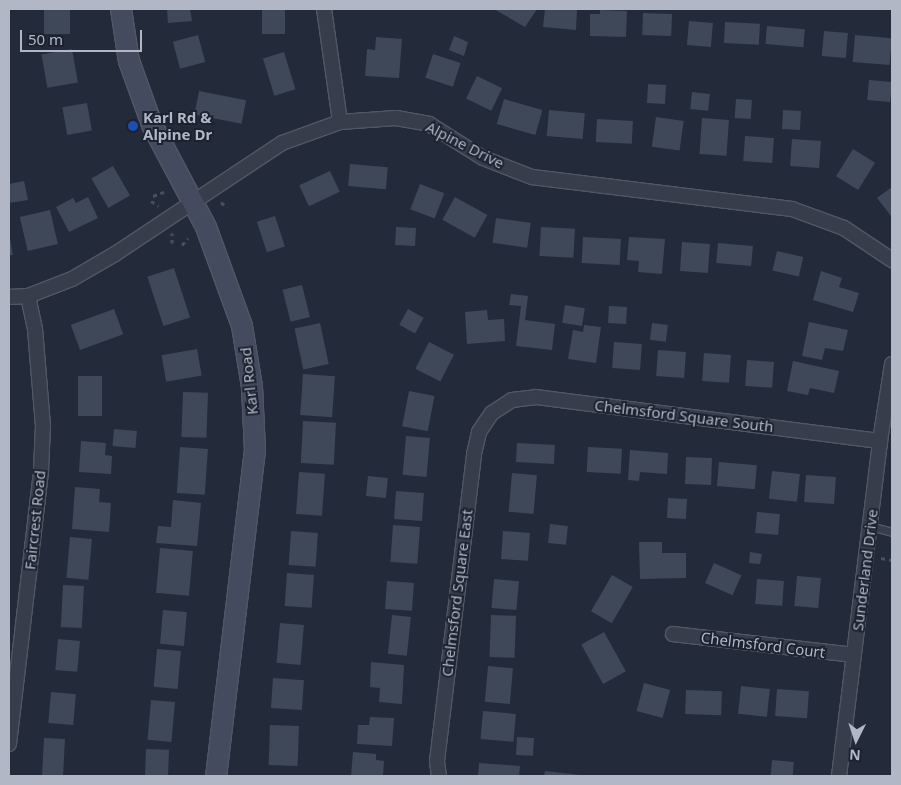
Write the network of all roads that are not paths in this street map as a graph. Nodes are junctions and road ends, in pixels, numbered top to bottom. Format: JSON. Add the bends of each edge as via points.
{"nodes":[{"id":1,"x":122,"y":9,"type":"edge"},
{"id":2,"x":324,"y":9,"type":"edge"},
{"id":3,"x":340,"y":122,"type":"junction"},
{"id":4,"x":193,"y":202,"type":"junction"},
{"id":5,"x":892,"y":260,"type":"edge"},
{"id":6,"x":28,"y":296,"type":"junction"},
{"id":7,"x":9,"y":297,"type":"edge"},
{"id":8,"x":892,"y":364,"type":"edge"},
{"id":9,"x":492,"y":414,"type":"joint"},
{"id":10,"x":885,"y":436,"type":"edge"},
{"id":11,"x":870,"y":526,"type":"junction"},
{"id":12,"x":892,"y":532,"type":"edge"},
{"id":13,"x":673,"y":634,"type":"dead end"},
{"id":14,"x":854,"y":655,"type":"junction"},
{"id":15,"x":9,"y":744,"type":"edge"},
{"id":16,"x":216,"y":776,"type":"edge"},
{"id":17,"x":439,"y":776,"type":"edge"},
{"id":18,"x":839,"y":776,"type":"edge"}],
"edges":[{"from":1,"to":4,"type":"street","name":"Karl Road","via":[[129,61],[152,125]]},
{"from":2,"to":3,"type":"street"},
{"from":3,"to":4,"type":"street","name":"Alpine Drive","via":[[282,143]]},
{"from":3,"to":5,"type":"street","name":"Alpine Drive","via":[[396,118],[429,124],[483,158],[532,177],[792,209],[844,228]]},
{"from":4,"to":6,"type":"street","name":"Alpine Drive","via":[[72,279]]},
{"from":4,"to":16,"type":"street","name":"Karl Road","via":[[206,227],[242,326],[252,387],[255,450]]},
{"from":6,"to":7,"type":"street","name":"Alpine Drive"},
{"from":6,"to":15,"type":"street","name":"Faircrest Road","via":[[43,426],[41,470]]},
{"from":8,"to":10,"type":"street","name":"Sunderland Drive"},
{"from":9,"to":10,"type":"street","name":"Chelmsford Square South","via":[[512,400],[536,397]]},
{"from":9,"to":17,"type":"street","name":"Chelmsford Square East","via":[[479,432],[474,454],[437,761]]},
{"from":10,"to":11,"type":"street","name":"Sunderland Drive"},
{"from":11,"to":12,"type":"lane"},
{"from":11,"to":14,"type":"street","name":"Sunderland Drive"},
{"from":13,"to":14,"type":"street","name":"Chelmsford Court"},
{"from":14,"to":18,"type":"street","name":"Sunderland Drive"}]}
